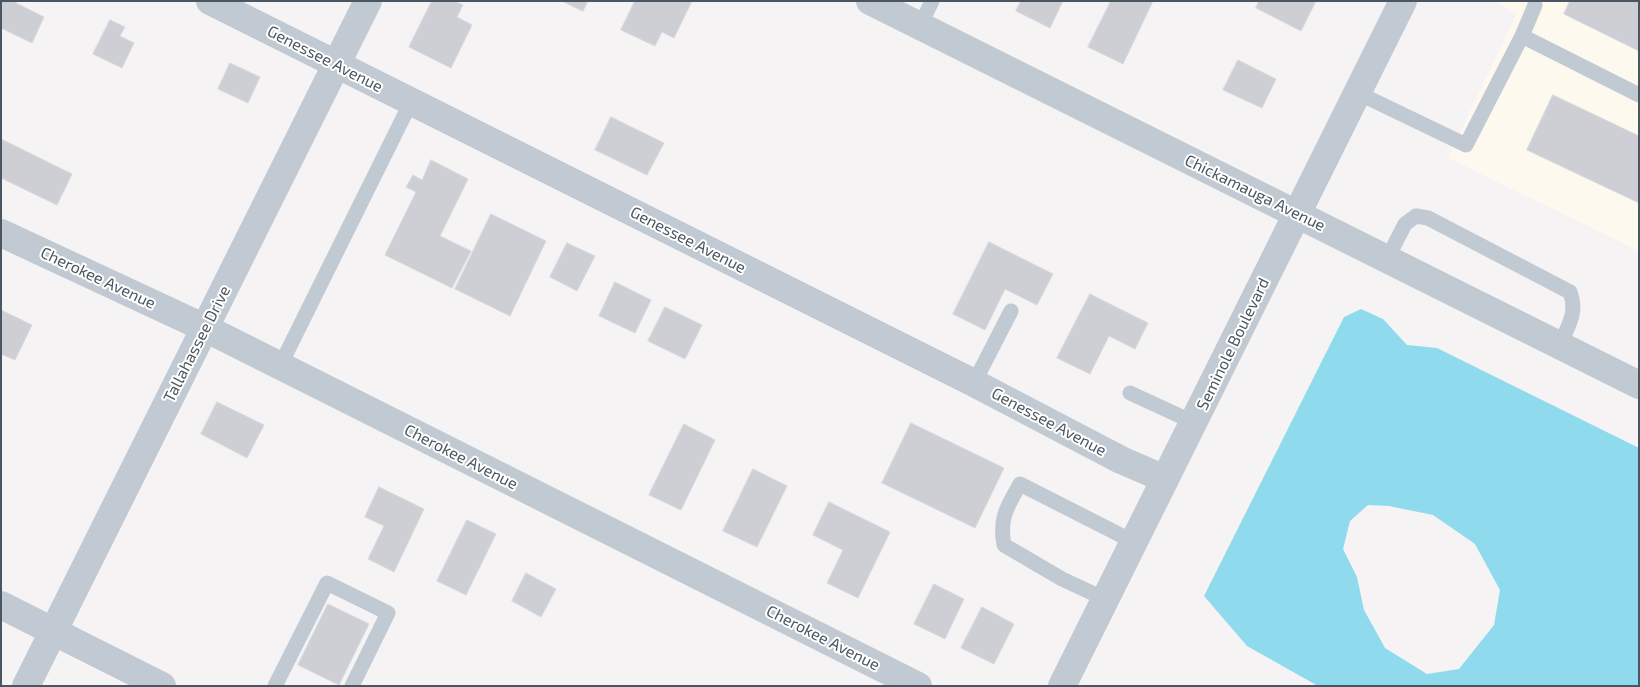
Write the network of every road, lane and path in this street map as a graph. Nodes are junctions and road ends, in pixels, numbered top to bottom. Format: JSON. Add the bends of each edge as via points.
{"nodes":[{"id":1,"x":210,"y":1,"type":"edge"},
{"id":2,"x":368,"y":1,"type":"edge"},
{"id":3,"x":870,"y":1,"type":"edge"},
{"id":4,"x":932,"y":1,"type":"edge"},
{"id":5,"x":1403,"y":1,"type":"edge"},
{"id":6,"x":1534,"y":2,"type":"edge"},
{"id":7,"x":920,"y":26,"type":"junction"},
{"id":8,"x":1522,"y":36,"type":"junction"},
{"id":9,"x":336,"y":64,"type":"junction"},
{"id":10,"x":1358,"y":93,"type":"junction"},
{"id":11,"x":1639,"y":95,"type":"edge"},
{"id":12,"x":411,"y":102,"type":"junction"},
{"id":13,"x":1297,"y":214,"type":"junction"},
{"id":14,"x":1,"y":232,"type":"edge"},
{"id":15,"x":1386,"y":259,"type":"junction"},
{"id":16,"x":1011,"y":311,"type":"dead end"},
{"id":17,"x":205,"y":328,"type":"junction"},
{"id":18,"x":1559,"y":346,"type":"junction"},
{"id":19,"x":280,"y":366,"type":"junction"},
{"id":20,"x":974,"y":383,"type":"junction"},
{"id":21,"x":1639,"y":385,"type":"edge"},
{"id":22,"x":1130,"y":393,"type":"dead end"},
{"id":23,"x":1193,"y":422,"type":"junction"},
{"id":24,"x":1165,"y":479,"type":"junction"},
{"id":25,"x":1134,"y":542,"type":"junction"},
{"id":26,"x":1105,"y":599,"type":"junction"},
{"id":27,"x":1,"y":605,"type":"edge"},
{"id":28,"x":53,"y":631,"type":"junction"},
{"id":29,"x":26,"y":686,"type":"edge"},
{"id":30,"x":162,"y":686,"type":"edge"},
{"id":31,"x":275,"y":686,"type":"edge"},
{"id":32,"x":352,"y":686,"type":"edge"},
{"id":33,"x":918,"y":686,"type":"edge"},
{"id":34,"x":1062,"y":686,"type":"edge"}],
"edges":[{"from":1,"to":9,"type":"street","name":"Genessee Avenue"},
{"from":2,"to":9,"type":"street","name":"Tallahassee Drive"},
{"from":3,"to":7,"type":"street","name":"Chickamauga Avenue"},
{"from":4,"to":7,"type":"lane"},
{"from":5,"to":10,"type":"street","name":"Seminole Boulevard"},
{"from":6,"to":8,"type":"lane"},
{"from":7,"to":13,"type":"street","name":"Chickamauga Avenue"},
{"from":8,"to":10,"type":"lane","via":[[1466,145]]},
{"from":8,"to":11,"type":"lane"},
{"from":9,"to":12,"type":"street","name":"Genessee Avenue"},
{"from":9,"to":17,"type":"street","name":"Tallahassee Drive"},
{"from":10,"to":13,"type":"street","name":"Seminole Boulevard"},
{"from":12,"to":19,"type":"lane"},
{"from":12,"to":20,"type":"street","name":"Genessee Avenue"},
{"from":13,"to":15,"type":"street","name":"Chickamauga Avenue"},
{"from":13,"to":23,"type":"street","name":"Seminole Boulevard"},
{"from":14,"to":17,"type":"street","name":"Cherokee Avenue"},
{"from":15,"to":18,"type":"street","name":"Chickamauga Avenue"},
{"from":15,"to":18,"type":"lane","via":[[1405,224],[1416,216],[1428,218],[1570,292],[1574,302],[1572,320]]},
{"from":16,"to":20,"type":"lane"},
{"from":17,"to":19,"type":"street","name":"Cherokee Avenue"},
{"from":17,"to":28,"type":"street","name":"Tallahassee Drive"},
{"from":18,"to":21,"type":"street","name":"Chickamauga Avenue"},
{"from":19,"to":33,"type":"street","name":"Cherokee Avenue"},
{"from":20,"to":24,"type":"street","name":"Genessee Avenue","via":[[1121,460]]},
{"from":22,"to":23,"type":"lane"},
{"from":23,"to":24,"type":"street","name":"Seminole Boulevard"},
{"from":24,"to":25,"type":"street","name":"Seminole Boulevard"},
{"from":25,"to":26,"type":"street","name":"Seminole Boulevard"},
{"from":25,"to":26,"type":"lane","via":[[1020,484],[1006,509],[1001,527],[1004,545],[1062,579]]},
{"from":26,"to":34,"type":"street","name":"Seminole Boulevard"},
{"from":27,"to":28,"type":"street"},
{"from":28,"to":29,"type":"street","name":"Tallahassee Drive"},
{"from":28,"to":30,"type":"street"},
{"from":31,"to":32,"type":"lane","via":[[327,583],[388,614]]}]}
